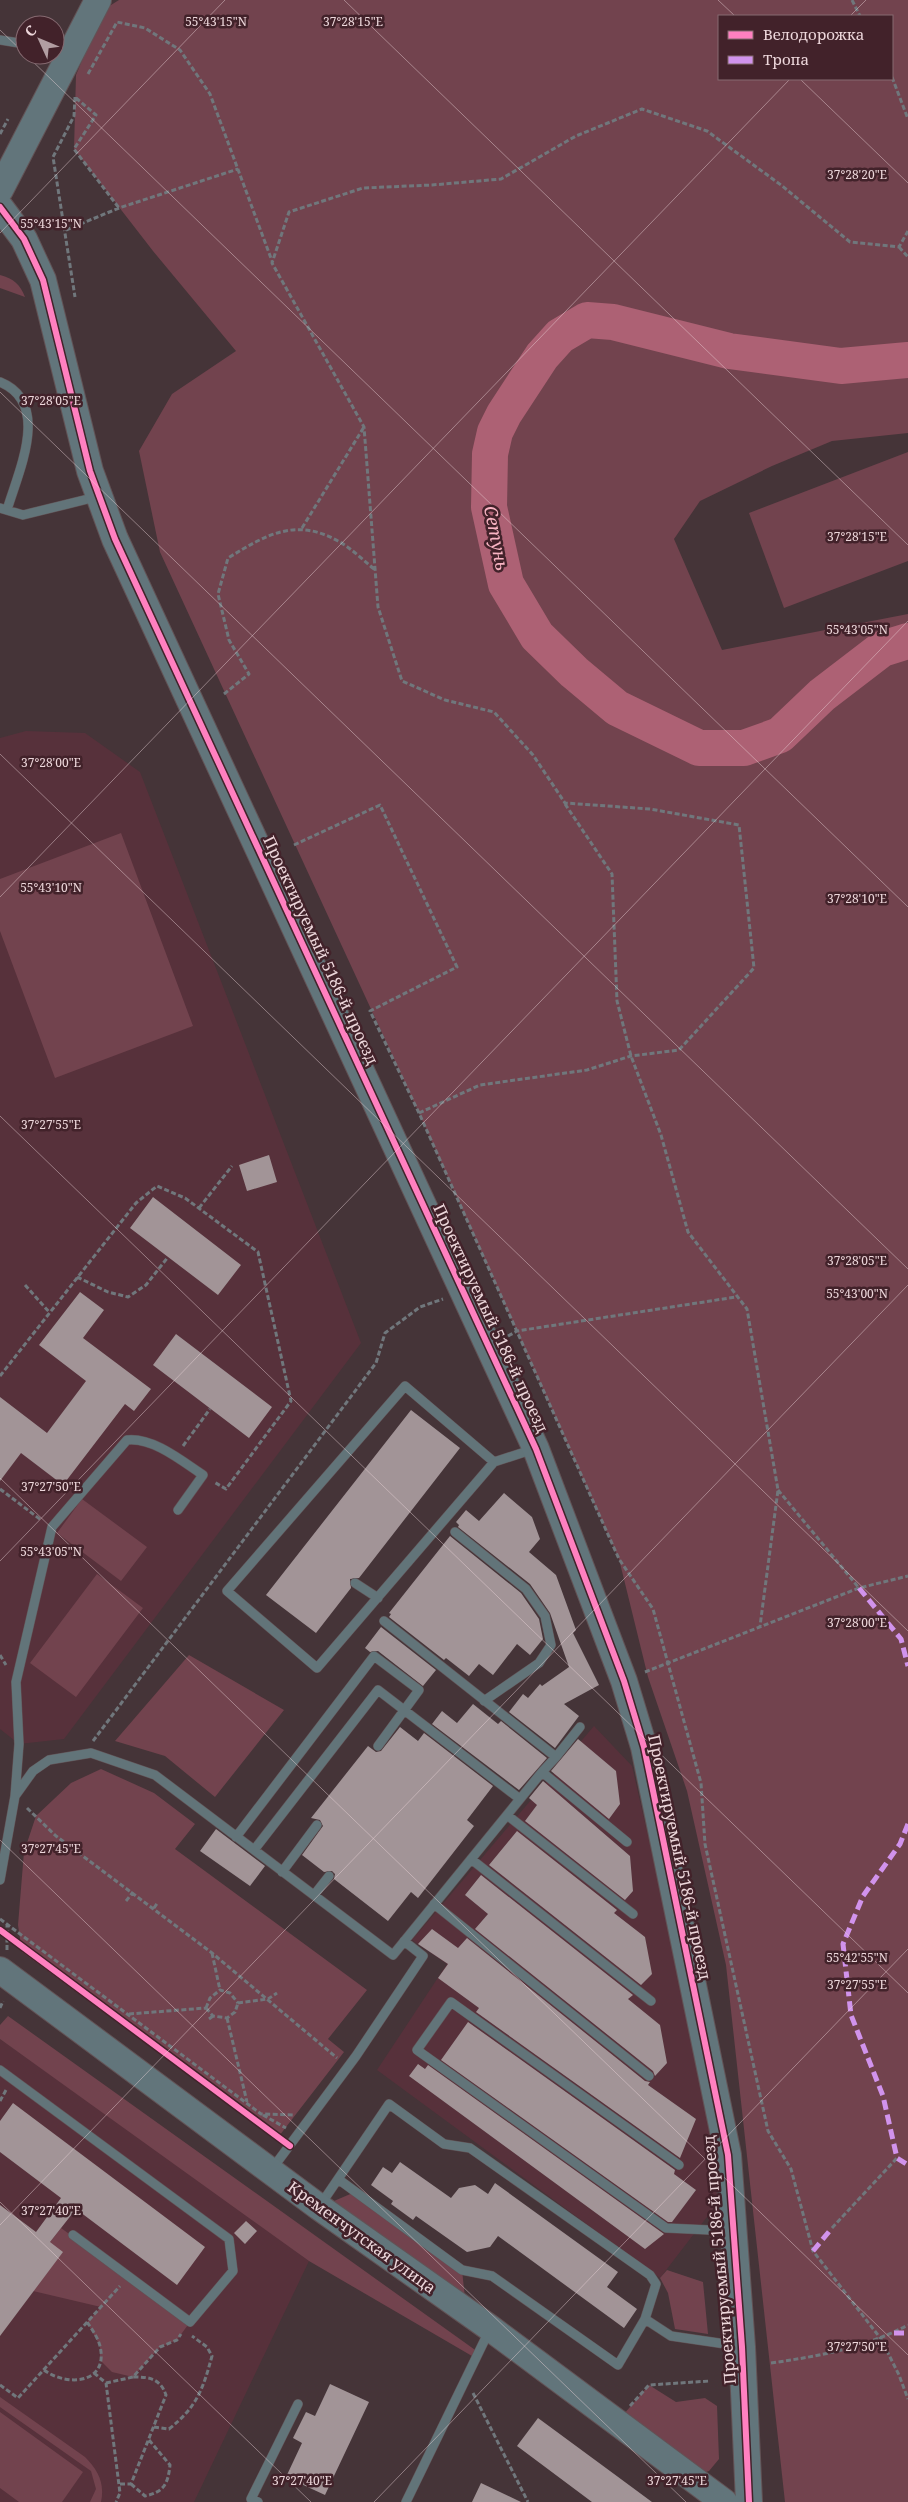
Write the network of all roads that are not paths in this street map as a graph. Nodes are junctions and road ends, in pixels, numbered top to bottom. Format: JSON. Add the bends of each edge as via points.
{"nodes":[{"id":1,"x":98,"y":0,"type":"edge"},
{"id":2,"x":0,"y":40,"type":"edge"},
{"id":3,"x":15,"y":42,"type":"edge"},
{"id":4,"x":0,"y":190,"type":"edge"},
{"id":5,"x":0,"y":207,"type":"edge"},
{"id":6,"x":0,"y":382,"type":"edge"},
{"id":7,"x":99,"y":496,"type":"junction"},
{"id":8,"x":4,"y":509,"type":"edge"},
{"id":9,"x":536,"y":1448,"type":"junction"},
{"id":10,"x":494,"y":1462,"type":"junction"},
{"id":11,"x":178,"y":1510,"type":"dead end"},
{"id":12,"x":455,"y":1532,"type":"dead end"},
{"id":13,"x":355,"y":1582,"type":"dead end"},
{"id":14,"x":378,"y":1598,"type":"junction"},
{"id":15,"x":384,"y":1622,"type":"dead end"},
{"id":16,"x":484,"y":1701,"type":"junction"},
{"id":17,"x":405,"y":1710,"type":"junction"},
{"id":18,"x":580,"y":1727,"type":"dead end"},
{"id":19,"x":378,"y":1746,"type":"dead end"},
{"id":20,"x":556,"y":1757,"type":"junction"},
{"id":21,"x":542,"y":1772,"type":"junction"},
{"id":22,"x":15,"y":1796,"type":"junction"},
{"id":23,"x":520,"y":1799,"type":"junction"},
{"id":24,"x":507,"y":1815,"type":"junction"},
{"id":25,"x":317,"y":1826,"type":"dead end"},
{"id":26,"x":236,"y":1837,"type":"junction"},
{"id":27,"x":627,"y":1842,"type":"dead end"},
{"id":28,"x":254,"y":1850,"type":"junction"},
{"id":29,"x":471,"y":1859,"type":"junction"},
{"id":30,"x":282,"y":1872,"type":"junction"},
{"id":31,"x":330,"y":1876,"type":"dead end"},
{"id":32,"x":0,"y":1880,"type":"edge"},
{"id":33,"x":314,"y":1895,"type":"junction"},
{"id":34,"x":434,"y":1904,"type":"junction"},
{"id":35,"x":633,"y":1914,"type":"dead end"},
{"id":36,"x":404,"y":1941,"type":"junction"},
{"id":37,"x":0,"y":1970,"type":"edge"},
{"id":38,"x":651,"y":2001,"type":"dead end"},
{"id":39,"x":0,"y":2070,"type":"edge"},
{"id":40,"x":649,"y":2076,"type":"dead end"},
{"id":41,"x":679,"y":2165,"type":"dead end"},
{"id":42,"x":270,"y":2171,"type":"junction"},
{"id":43,"x":338,"y":2179,"type":"junction"},
{"id":44,"x":319,"y":2207,"type":"junction"},
{"id":45,"x":733,"y":2231,"type":"junction"},
{"id":46,"x":72,"y":2235,"type":"dead end"},
{"id":47,"x":645,"y":2319,"type":"junction"},
{"id":48,"x":490,"y":2328,"type":"junction"},
{"id":49,"x":742,"y":2347,"type":"junction"},
{"id":50,"x":298,"y":2404,"type":"dead end"},
{"id":51,"x":258,"y":2502,"type":"edge"},
{"id":52,"x":406,"y":2502,"type":"edge"},
{"id":53,"x":724,"y":2502,"type":"edge"},
{"id":54,"x":749,"y":2502,"type":"edge"}],
"edges":[{"from":1,"to":4,"type":"street","via":[[67,52]]},
{"from":2,"to":3,"type":"lane"},
{"from":5,"to":7,"type":"street","name":"Проектируемый 5186-й проезд","via":[[24,239],[43,280]]},
{"from":6,"to":8,"type":"lane","via":[[21,397],[28,414],[28,435]]},
{"from":7,"to":8,"type":"lane","via":[[23,515]]},
{"from":7,"to":9,"type":"street","name":"Проектируемый 5186-й проезд","via":[[119,548]]},
{"from":9,"to":10,"type":"lane"},
{"from":9,"to":45,"type":"street","name":"Проектируемый 5186-й проезд","via":[[624,1681],[644,1747],[728,2154]]},
{"from":10,"to":14,"type":"lane"},
{"from":10,"to":14,"type":"lane","via":[[405,1386],[227,1592],[317,1668]]},
{"from":11,"to":22,"type":"lane","via":[[203,1475],[176,1457],[138,1439],[126,1440],[52,1527],[16,1682],[18,1744]]},
{"from":12,"to":16,"type":"lane","via":[[526,1589],[545,1616],[551,1645],[539,1663]]},
{"from":13,"to":14,"type":"lane"},
{"from":15,"to":16,"type":"lane"},
{"from":16,"to":20,"type":"lane"},
{"from":17,"to":19,"type":"lane"},
{"from":17,"to":23,"type":"lane"},
{"from":17,"to":26,"type":"lane","via":[[420,1690],[374,1656]]},
{"from":17,"to":28,"type":"lane","via":[[378,1690]]},
{"from":18,"to":20,"type":"lane"},
{"from":20,"to":21,"type":"lane"},
{"from":21,"to":23,"type":"lane"},
{"from":21,"to":27,"type":"lane"},
{"from":22,"to":26,"type":"lane","via":[[32,1771],[49,1760],[91,1754],[154,1775]]},
{"from":22,"to":32,"type":"lane"},
{"from":23,"to":24,"type":"lane"},
{"from":24,"to":29,"type":"lane"},
{"from":24,"to":35,"type":"lane"},
{"from":25,"to":30,"type":"lane"},
{"from":26,"to":28,"type":"lane"},
{"from":28,"to":30,"type":"lane"},
{"from":29,"to":34,"type":"lane"},
{"from":29,"to":38,"type":"lane"},
{"from":30,"to":33,"type":"lane"},
{"from":31,"to":33,"type":"lane"},
{"from":33,"to":36,"type":"lane","via":[[392,1955]]},
{"from":34,"to":36,"type":"lane"},
{"from":34,"to":40,"type":"lane"},
{"from":36,"to":42,"type":"lane","via":[[423,1956],[356,2056]]},
{"from":37,"to":42,"type":"street","name":"Кременчугская улица"},
{"from":39,"to":46,"type":"lane","via":[[229,2240],[233,2271],[190,2322]]},
{"from":41,"to":45,"type":"lane","via":[[451,2002],[417,2050],[666,2228]]},
{"from":42,"to":44,"type":"street","name":"Кременчугская улица"},
{"from":43,"to":44,"type":"lane"},
{"from":43,"to":47,"type":"lane","via":[[462,2270],[492,2276],[618,2365]]},
{"from":43,"to":47,"type":"lane","via":[[389,2104],[444,2144],[470,2148],[650,2275],[656,2284]]},
{"from":44,"to":48,"type":"street","name":"Кременчугская улица"},
{"from":45,"to":49,"type":"street","name":"Проектируемый 5186-й проезд"},
{"from":47,"to":49,"type":"lane","via":[[671,2336]]},
{"from":48,"to":52,"type":"lane"},
{"from":48,"to":53,"type":"street","name":"Кременчугская улица"},
{"from":49,"to":54,"type":"street","name":"Проектируемый 5186-й проезд"},
{"from":50,"to":51,"type":"lane","via":[[251,2499]]}]}
